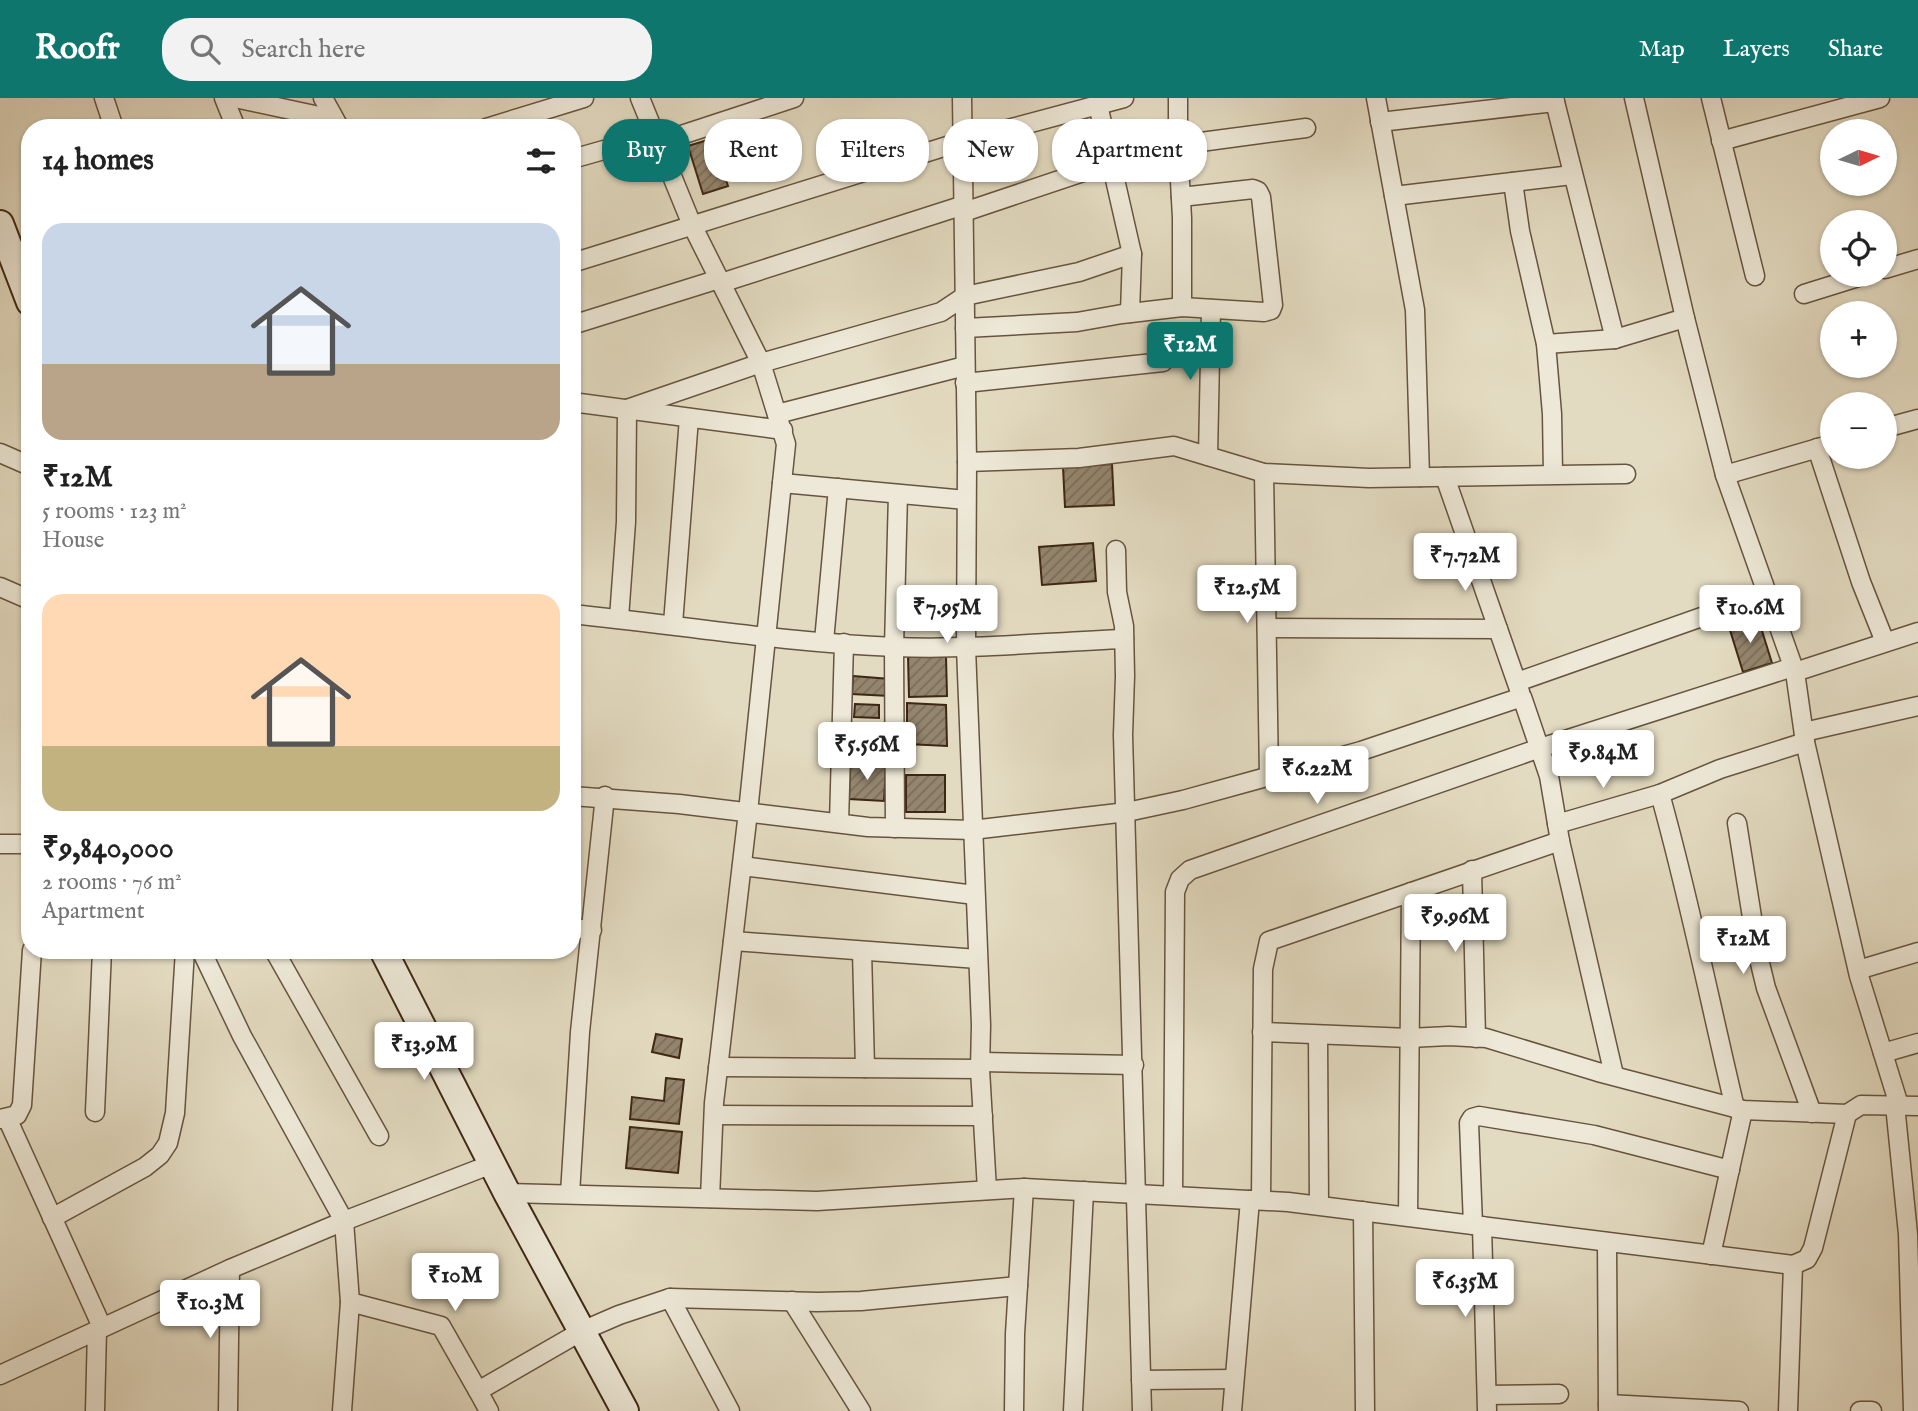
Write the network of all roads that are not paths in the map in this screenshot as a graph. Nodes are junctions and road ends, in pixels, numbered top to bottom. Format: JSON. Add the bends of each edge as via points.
{"nodes":[{"id":1,"x":104,"y":98,"type":"edge"},
{"id":2,"x":224,"y":98,"type":"edge"},
{"id":3,"x":235,"y":98,"type":"edge"},
{"id":4,"x":323,"y":98,"type":"edge"},
{"id":5,"x":584,"y":98,"type":"edge"},
{"id":6,"x":640,"y":98,"type":"edge"},
{"id":7,"x":794,"y":98,"type":"edge"},
{"id":8,"x":962,"y":98,"type":"edge"},
{"id":9,"x":1124,"y":98,"type":"edge"},
{"id":10,"x":1178,"y":98,"type":"edge"},
{"id":11,"x":1376,"y":98,"type":"edge"},
{"id":12,"x":1634,"y":98,"type":"edge"},
{"id":13,"x":1711,"y":98,"type":"edge"},
{"id":14,"x":1880,"y":98,"type":"edge"},
{"id":15,"x":1554,"y":100,"type":"edge"},
{"id":16,"x":1098,"y":105,"type":"junction"},
{"id":17,"x":111,"y":119,"type":"edge"},
{"id":18,"x":232,"y":119,"type":"edge"},
{"id":19,"x":297,"y":119,"type":"edge"},
{"id":20,"x":335,"y":119,"type":"edge"},
{"id":21,"x":515,"y":119,"type":"edge"},
{"id":22,"x":649,"y":119,"type":"edge"},
{"id":23,"x":962,"y":119,"type":"edge"},
{"id":24,"x":1101,"y":119,"type":"edge"},
{"id":25,"x":1178,"y":119,"type":"edge"},
{"id":26,"x":1038,"y":121,"type":"edge"},
{"id":27,"x":1380,"y":122,"type":"junction"},
{"id":28,"x":1306,"y":128,"type":"dead end"},
{"id":29,"x":690,"y":129,"type":"edge"},
{"id":30,"x":1207,"y":141,"type":"edge"},
{"id":31,"x":1721,"y":141,"type":"junction"},
{"id":32,"x":943,"y":147,"type":"edge"},
{"id":33,"x":602,"y":152,"type":"edge"},
{"id":34,"x":581,"y":157,"type":"edge"},
{"id":35,"x":1572,"y":175,"type":"junction"},
{"id":36,"x":1052,"y":181,"type":"edge"},
{"id":37,"x":675,"y":182,"type":"edge"},
{"id":38,"x":964,"y":182,"type":"edge"},
{"id":39,"x":1115,"y":182,"type":"edge"},
{"id":40,"x":1180,"y":182,"type":"edge"},
{"id":41,"x":1513,"y":182,"type":"junction"},
{"id":42,"x":1394,"y":195,"type":"junction"},
{"id":43,"x":1181,"y":197,"type":"junction"},
{"id":44,"x":964,"y":209,"type":"junction"},
{"id":45,"x":0,"y":224,"type":"edge"},
{"id":46,"x":692,"y":226,"type":"junction"},
{"id":47,"x":1132,"y":254,"type":"junction"},
{"id":48,"x":1918,"y":259,"type":"edge"},
{"id":49,"x":581,"y":260,"type":"edge"},
{"id":50,"x":1897,"y":265,"type":"edge"},
{"id":51,"x":1755,"y":276,"type":"dead end"},
{"id":52,"x":21,"y":279,"type":"edge"},
{"id":53,"x":720,"y":281,"type":"junction"},
{"id":54,"x":1824,"y":287,"type":"edge"},
{"id":55,"x":1804,"y":293,"type":"dead end"},
{"id":56,"x":965,"y":296,"type":"junction"},
{"id":57,"x":1182,"y":307,"type":"junction"},
{"id":58,"x":1211,"y":309,"type":"junction"},
{"id":59,"x":1130,"y":313,"type":"junction"},
{"id":60,"x":1685,"y":318,"type":"junction"},
{"id":61,"x":581,"y":322,"type":"edge"},
{"id":62,"x":965,"y":328,"type":"junction"},
{"id":63,"x":1615,"y":339,"type":"junction"},
{"id":64,"x":1546,"y":344,"type":"junction"},
{"id":65,"x":1163,"y":362,"type":"dead end"},
{"id":66,"x":761,"y":363,"type":"junction"},
{"id":67,"x":965,"y":374,"type":"junction"},
{"id":68,"x":581,"y":403,"type":"edge"},
{"id":69,"x":627,"y":409,"type":"junction"},
{"id":70,"x":689,"y":418,"type":"junction"},
{"id":71,"x":1918,"y":419,"type":"edge"},
{"id":72,"x":780,"y":422,"type":"junction"},
{"id":73,"x":1897,"y":425,"type":"edge"},
{"id":74,"x":1820,"y":447,"type":"edge"},
{"id":75,"x":0,"y":453,"type":"edge"},
{"id":76,"x":1208,"y":456,"type":"junction"},
{"id":77,"x":21,"y":462,"type":"edge"},
{"id":78,"x":967,"y":462,"type":"junction"},
{"id":79,"x":1831,"y":469,"type":"edge"},
{"id":80,"x":1264,"y":473,"type":"junction"},
{"id":81,"x":1553,"y":473,"type":"junction"},
{"id":82,"x":1626,"y":474,"type":"dead end"},
{"id":83,"x":1726,"y":475,"type":"junction"},
{"id":84,"x":1420,"y":477,"type":"junction"},
{"id":85,"x":1445,"y":477,"type":"junction"},
{"id":86,"x":782,"y":483,"type":"junction"},
{"id":87,"x":838,"y":488,"type":"junction"},
{"id":88,"x":898,"y":494,"type":"junction"},
{"id":89,"x":966,"y":500,"type":"junction"},
{"id":90,"x":1116,"y":550,"type":"dead end"},
{"id":91,"x":0,"y":587,"type":"edge"},
{"id":92,"x":1767,"y":594,"type":"junction"},
{"id":93,"x":21,"y":596,"type":"edge"},
{"id":94,"x":581,"y":615,"type":"edge"},
{"id":95,"x":618,"y":618,"type":"junction"},
{"id":96,"x":673,"y":624,"type":"junction"},
{"id":97,"x":1267,"y":628,"type":"junction"},
{"id":98,"x":1498,"y":629,"type":"junction"},
{"id":99,"x":1918,"y":632,"type":"edge"},
{"id":100,"x":766,"y":635,"type":"junction"},
{"id":101,"x":1124,"y":639,"type":"junction"},
{"id":102,"x":824,"y":641,"type":"junction"},
{"id":103,"x":1885,"y":642,"type":"junction"},
{"id":104,"x":845,"y":643,"type":"junction"},
{"id":105,"x":894,"y":647,"type":"junction"},
{"id":106,"x":966,"y":648,"type":"junction"},
{"id":107,"x":1794,"y":669,"type":"junction"},
{"id":108,"x":1519,"y":689,"type":"junction"},
{"id":109,"x":1918,"y":706,"type":"edge"},
{"id":110,"x":1804,"y":737,"type":"junction"},
{"id":111,"x":1539,"y":748,"type":"junction"},
{"id":112,"x":1269,"y":776,"type":"junction"},
{"id":113,"x":1660,"y":794,"type":"junction"},
{"id":114,"x":581,"y":796,"type":"edge"},
{"id":115,"x":605,"y":796,"type":"junction"},
{"id":116,"x":748,"y":812,"type":"junction"},
{"id":117,"x":1127,"y":812,"type":"junction"},
{"id":118,"x":839,"y":823,"type":"junction"},
{"id":119,"x":1737,"y":823,"type":"dead end"},
{"id":120,"x":895,"y":828,"type":"junction"},
{"id":121,"x":972,"y":830,"type":"junction"},
{"id":122,"x":1558,"y":832,"type":"junction"},
{"id":123,"x":0,"y":844,"type":"edge"},
{"id":124,"x":21,"y":844,"type":"edge"},
{"id":125,"x":742,"y":866,"type":"junction"},
{"id":126,"x":1472,"y":870,"type":"junction"},
{"id":127,"x":1411,"y":892,"type":"junction"},
{"id":128,"x":975,"y":895,"type":"junction"},
{"id":129,"x":581,"y":929,"type":"edge"},
{"id":130,"x":592,"y":930,"type":"junction"},
{"id":131,"x":733,"y":942,"type":"junction"},
{"id":132,"x":862,"y":951,"type":"junction"},
{"id":133,"x":1918,"y":952,"type":"edge"},
{"id":134,"x":31,"y":959,"type":"edge"},
{"id":135,"x":102,"y":959,"type":"edge"},
{"id":136,"x":184,"y":959,"type":"edge"},
{"id":137,"x":205,"y":959,"type":"edge"},
{"id":138,"x":279,"y":959,"type":"edge"},
{"id":139,"x":388,"y":959,"type":"edge"},
{"id":140,"x":978,"y":959,"type":"junction"},
{"id":141,"x":1858,"y":970,"type":"junction"},
{"id":142,"x":1262,"y":1032,"type":"junction"},
{"id":143,"x":1318,"y":1035,"type":"junction"},
{"id":144,"x":1409,"y":1038,"type":"junction"},
{"id":145,"x":1476,"y":1038,"type":"junction"},
{"id":146,"x":1918,"y":1043,"type":"edge"},
{"id":147,"x":1883,"y":1053,"type":"junction"},
{"id":148,"x":1134,"y":1065,"type":"junction"},
{"id":149,"x":981,"y":1066,"type":"junction"},
{"id":150,"x":718,"y":1067,"type":"junction"},
{"id":151,"x":865,"y":1069,"type":"junction"},
{"id":152,"x":1614,"y":1075,"type":"junction"},
{"id":153,"x":1897,"y":1105,"type":"junction"},
{"id":154,"x":1918,"y":1106,"type":"edge"},
{"id":155,"x":1739,"y":1109,"type":"junction"},
{"id":156,"x":95,"y":1112,"type":"dead end"},
{"id":157,"x":1812,"y":1113,"type":"junction"},
{"id":158,"x":1847,"y":1114,"type":"junction"},
{"id":159,"x":714,"y":1115,"type":"junction"},
{"id":160,"x":983,"y":1116,"type":"junction"},
{"id":161,"x":3,"y":1118,"type":"edge"},
{"id":162,"x":379,"y":1136,"type":"dead end"},
{"id":163,"x":492,"y":1164,"type":"junction"},
{"id":164,"x":1730,"y":1170,"type":"junction"},
{"id":165,"x":1024,"y":1188,"type":"junction"},
{"id":166,"x":987,"y":1190,"type":"junction"},
{"id":167,"x":1084,"y":1191,"type":"junction"},
{"id":168,"x":507,"y":1193,"type":"junction"},
{"id":169,"x":570,"y":1194,"type":"junction"},
{"id":170,"x":1136,"y":1194,"type":"junction"},
{"id":171,"x":1173,"y":1195,"type":"junction"},
{"id":172,"x":710,"y":1199,"type":"junction"},
{"id":173,"x":1256,"y":1200,"type":"junction"},
{"id":174,"x":1319,"y":1205,"type":"junction"},
{"id":175,"x":1363,"y":1211,"type":"junction"},
{"id":176,"x":1408,"y":1216,"type":"junction"},
{"id":177,"x":52,"y":1218,"type":"junction"},
{"id":178,"x":344,"y":1220,"type":"junction"},
{"id":179,"x":1477,"y":1225,"type":"junction"},
{"id":180,"x":1607,"y":1241,"type":"junction"},
{"id":181,"x":1711,"y":1255,"type":"junction"},
{"id":182,"x":1793,"y":1265,"type":"junction"},
{"id":183,"x":230,"y":1269,"type":"junction"},
{"id":184,"x":1018,"y":1286,"type":"junction"},
{"id":185,"x":670,"y":1298,"type":"junction"},
{"id":186,"x":792,"y":1301,"type":"junction"},
{"id":187,"x":350,"y":1302,"type":"junction"},
{"id":188,"x":100,"y":1329,"type":"junction"},
{"id":189,"x":582,"y":1331,"type":"junction"},
{"id":190,"x":0,"y":1375,"type":"edge"},
{"id":191,"x":1234,"y":1379,"type":"junction"},
{"id":192,"x":1141,"y":1380,"type":"junction"},
{"id":193,"x":478,"y":1391,"type":"junction"},
{"id":194,"x":1559,"y":1394,"type":"dead end"},
{"id":195,"x":1487,"y":1403,"type":"edge"},
{"id":196,"x":1608,"y":1408,"type":"edge"},
{"id":197,"x":95,"y":1411,"type":"edge"},
{"id":198,"x":228,"y":1411,"type":"edge"},
{"id":199,"x":342,"y":1411,"type":"edge"},
{"id":200,"x":489,"y":1411,"type":"edge"},
{"id":201,"x":625,"y":1411,"type":"edge"},
{"id":202,"x":730,"y":1411,"type":"edge"},
{"id":203,"x":861,"y":1411,"type":"edge"},
{"id":204,"x":1014,"y":1411,"type":"edge"},
{"id":205,"x":1073,"y":1411,"type":"edge"},
{"id":206,"x":1142,"y":1411,"type":"edge"},
{"id":207,"x":1232,"y":1411,"type":"edge"},
{"id":208,"x":1365,"y":1411,"type":"edge"},
{"id":209,"x":1739,"y":1411,"type":"edge"},
{"id":210,"x":1788,"y":1411,"type":"edge"},
{"id":211,"x":1860,"y":1411,"type":"edge"},
{"id":212,"x":1872,"y":1411,"type":"edge"},
{"id":213,"x":1913,"y":1411,"type":"edge"}],
"edges":[{"from":1,"to":17,"type":"street"},
{"from":2,"to":18,"type":"street"},
{"from":3,"to":19,"type":"street"},
{"from":4,"to":20,"type":"street"},
{"from":5,"to":21,"type":"street"},
{"from":6,"to":22,"type":"street"},
{"from":7,"to":29,"type":"street"},
{"from":8,"to":23,"type":"street"},
{"from":9,"to":16,"type":"street"},
{"from":10,"to":25,"type":"street"},
{"from":11,"to":27,"type":"street"},
{"from":12,"to":60,"type":"street"},
{"from":13,"to":31,"type":"street"},
{"from":14,"to":31,"type":"street"},
{"from":15,"to":27,"type":"street"},
{"from":15,"to":35,"type":"street"},
{"from":16,"to":24,"type":"street"},
{"from":16,"to":26,"type":"street"},
{"from":27,"to":42,"type":"street"},
{"from":28,"to":30,"type":"street"},
{"from":31,"to":51,"type":"street"},
{"from":32,"to":46,"type":"street"},
{"from":33,"to":34,"type":"street"},
{"from":35,"to":41,"type":"street"},
{"from":35,"to":63,"type":"street"},
{"from":36,"to":44,"type":"street"},
{"from":37,"to":46,"type":"street"},
{"from":38,"to":44,"type":"street"},
{"from":39,"to":47,"type":"street"},
{"from":40,"to":43,"type":"street"},
{"from":41,"to":42,"type":"street"},
{"from":41,"to":64,"type":"street"},
{"from":42,"to":84,"type":"street","via":[[1415,310]]},
{"from":43,"to":57,"type":"street"},
{"from":43,"to":58,"type":"street","via":[[1253,189],[1261,197],[1271,310]]},
{"from":44,"to":53,"type":"street"},
{"from":44,"to":56,"type":"street"},
{"from":45,"to":52,"type":"street"},
{"from":46,"to":49,"type":"street"},
{"from":46,"to":53,"type":"street"},
{"from":47,"to":56,"type":"street","via":[[1079,272]]},
{"from":47,"to":59,"type":"street"},
{"from":48,"to":50,"type":"street"},
{"from":53,"to":61,"type":"street"},
{"from":53,"to":66,"type":"street"},
{"from":54,"to":55,"type":"street"},
{"from":56,"to":62,"type":"street"},
{"from":56,"to":66,"type":"street","via":[[941,312]]},
{"from":57,"to":58,"type":"street"},
{"from":57,"to":59,"type":"street"},
{"from":58,"to":76,"type":"street"},
{"from":59,"to":62,"type":"street","via":[[1077,322]]},
{"from":60,"to":63,"type":"street"},
{"from":60,"to":83,"type":"street"},
{"from":62,"to":67,"type":"street"},
{"from":63,"to":64,"type":"street"},
{"from":64,"to":81,"type":"street"},
{"from":65,"to":67,"type":"street"},
{"from":66,"to":69,"type":"street"},
{"from":66,"to":72,"type":"street"},
{"from":67,"to":72,"type":"street"},
{"from":67,"to":78,"type":"street"},
{"from":68,"to":69,"type":"street"},
{"from":69,"to":70,"type":"street"},
{"from":69,"to":95,"type":"street","via":[[626,522]]},
{"from":70,"to":72,"type":"street"},
{"from":70,"to":96,"type":"street"},
{"from":71,"to":73,"type":"street"},
{"from":72,"to":86,"type":"street","via":[[786,444]]},
{"from":74,"to":83,"type":"street"},
{"from":75,"to":77,"type":"street"},
{"from":76,"to":78,"type":"street","via":[[1174,446],[1079,458]]},
{"from":76,"to":80,"type":"street"},
{"from":78,"to":89,"type":"street"},
{"from":79,"to":103,"type":"street","via":[[1861,582]]},
{"from":80,"to":84,"type":"street"},
{"from":80,"to":97,"type":"street"},
{"from":81,"to":82,"type":"street"},
{"from":81,"to":85,"type":"street"},
{"from":83,"to":92,"type":"street"},
{"from":84,"to":85,"type":"street"},
{"from":85,"to":98,"type":"street"},
{"from":86,"to":87,"type":"street"},
{"from":86,"to":100,"type":"street"},
{"from":87,"to":88,"type":"street"},
{"from":87,"to":102,"type":"street"},
{"from":88,"to":89,"type":"street"},
{"from":88,"to":105,"type":"street"},
{"from":89,"to":106,"type":"street"},
{"from":90,"to":101,"type":"street"},
{"from":91,"to":93,"type":"street"},
{"from":92,"to":107,"type":"street"},
{"from":92,"to":108,"type":"street"},
{"from":94,"to":95,"type":"street"},
{"from":95,"to":96,"type":"street"},
{"from":96,"to":100,"type":"street"},
{"from":97,"to":98,"type":"street"},
{"from":97,"to":112,"type":"street"},
{"from":98,"to":108,"type":"street"},
{"from":99,"to":103,"type":"street"},
{"from":100,"to":102,"type":"street"},
{"from":100,"to":116,"type":"street"},
{"from":101,"to":106,"type":"street"},
{"from":101,"to":117,"type":"street"},
{"from":102,"to":104,"type":"street"},
{"from":103,"to":107,"type":"street"},
{"from":104,"to":105,"type":"street"},
{"from":104,"to":118,"type":"street"},
{"from":105,"to":106,"type":"street"},
{"from":105,"to":120,"type":"street"},
{"from":106,"to":121,"type":"street"},
{"from":107,"to":110,"type":"street"},
{"from":107,"to":111,"type":"street"},
{"from":108,"to":111,"type":"street"},
{"from":108,"to":112,"type":"street","via":[[1361,751]]},
{"from":109,"to":110,"type":"street"},
{"from":110,"to":113,"type":"street"},
{"from":110,"to":141,"type":"street"},
{"from":111,"to":122,"type":"street","via":[[1549,776]]},
{"from":111,"to":171,"type":"street","via":[[1190,870],[1180,879],[1175,892]]},
{"from":112,"to":117,"type":"street"},
{"from":113,"to":122,"type":"street"},
{"from":113,"to":155,"type":"street"},
{"from":114,"to":115,"type":"street"},
{"from":115,"to":116,"type":"street"},
{"from":115,"to":130,"type":"street"},
{"from":116,"to":118,"type":"street"},
{"from":116,"to":125,"type":"street"},
{"from":117,"to":121,"type":"street"},
{"from":117,"to":148,"type":"street"},
{"from":118,"to":120,"type":"street"},
{"from":119,"to":157,"type":"street","via":[[1766,988]]},
{"from":120,"to":121,"type":"street"},
{"from":121,"to":128,"type":"street"},
{"from":122,"to":126,"type":"street"},
{"from":122,"to":152,"type":"street"},
{"from":123,"to":124,"type":"street"},
{"from":125,"to":128,"type":"street"},
{"from":125,"to":131,"type":"street"},
{"from":126,"to":127,"type":"street"},
{"from":126,"to":145,"type":"street"},
{"from":127,"to":142,"type":"street","via":[[1269,941],[1263,969]]},
{"from":127,"to":144,"type":"street"},
{"from":128,"to":140,"type":"street"},
{"from":129,"to":130,"type":"street"},
{"from":130,"to":169,"type":"street"},
{"from":131,"to":132,"type":"street"},
{"from":131,"to":150,"type":"street"},
{"from":132,"to":140,"type":"street"},
{"from":132,"to":151,"type":"street"},
{"from":133,"to":141,"type":"street"},
{"from":134,"to":161,"type":"street","via":[[22,1105],[17,1115]]},
{"from":135,"to":156,"type":"street"},
{"from":136,"to":177,"type":"street","via":[[175,1113],[168,1143],[145,1167]]},
{"from":137,"to":178,"type":"street","via":[[242,1036]]},
{"from":138,"to":162,"type":"street"},
{"from":139,"to":163,"type":"street"},
{"from":140,"to":149,"type":"street"},
{"from":141,"to":147,"type":"street"},
{"from":142,"to":143,"type":"street"},
{"from":142,"to":173,"type":"street"},
{"from":143,"to":144,"type":"street"},
{"from":143,"to":174,"type":"street"},
{"from":144,"to":145,"type":"street"},
{"from":144,"to":176,"type":"street"},
{"from":145,"to":152,"type":"street"},
{"from":146,"to":147,"type":"street"},
{"from":147,"to":153,"type":"street"},
{"from":148,"to":149,"type":"street"},
{"from":148,"to":170,"type":"street"},
{"from":149,"to":151,"type":"street"},
{"from":149,"to":160,"type":"street"},
{"from":150,"to":151,"type":"street"},
{"from":150,"to":159,"type":"street"},
{"from":152,"to":155,"type":"street"},
{"from":153,"to":154,"type":"street"},
{"from":153,"to":158,"type":"street","via":[[1861,1105]]},
{"from":153,"to":213,"type":"street","via":[[1908,1234]]},
{"from":155,"to":157,"type":"street"},
{"from":155,"to":164,"type":"street"},
{"from":157,"to":158,"type":"street"},
{"from":158,"to":182,"type":"street","via":[[1813,1248],[1807,1259]]},
{"from":159,"to":160,"type":"street"},
{"from":159,"to":172,"type":"street"},
{"from":160,"to":166,"type":"street"},
{"from":161,"to":177,"type":"street"},
{"from":163,"to":168,"type":"street"},
{"from":163,"to":178,"type":"street"},
{"from":164,"to":179,"type":"street","via":[[1594,1135],[1479,1116],[1469,1123]]},
{"from":164,"to":181,"type":"street"},
{"from":165,"to":166,"type":"street"},
{"from":165,"to":167,"type":"street"},
{"from":165,"to":184,"type":"street"},
{"from":166,"to":172,"type":"street","via":[[817,1200]]},
{"from":167,"to":170,"type":"street"},
{"from":167,"to":205,"type":"street"},
{"from":168,"to":169,"type":"street"},
{"from":168,"to":189,"type":"street"},
{"from":169,"to":172,"type":"street"},
{"from":170,"to":171,"type":"street"},
{"from":170,"to":192,"type":"street"},
{"from":171,"to":173,"type":"street"},
{"from":173,"to":174,"type":"street"},
{"from":173,"to":191,"type":"street"},
{"from":174,"to":175,"type":"street"},
{"from":175,"to":176,"type":"street"},
{"from":175,"to":208,"type":"street"},
{"from":176,"to":179,"type":"street"},
{"from":177,"to":188,"type":"street"},
{"from":178,"to":183,"type":"street"},
{"from":178,"to":187,"type":"street"},
{"from":179,"to":180,"type":"street"},
{"from":179,"to":195,"type":"street"},
{"from":180,"to":181,"type":"street"},
{"from":180,"to":196,"type":"street"},
{"from":181,"to":182,"type":"street"},
{"from":182,"to":210,"type":"street"},
{"from":183,"to":188,"type":"street"},
{"from":183,"to":198,"type":"street"},
{"from":184,"to":186,"type":"street","via":[[861,1301]]},
{"from":184,"to":204,"type":"street"},
{"from":185,"to":186,"type":"street"},
{"from":185,"to":189,"type":"street"},
{"from":185,"to":202,"type":"street"},
{"from":186,"to":203,"type":"street"},
{"from":187,"to":193,"type":"street","via":[[441,1326]]},
{"from":187,"to":199,"type":"street"},
{"from":188,"to":190,"type":"street"},
{"from":188,"to":197,"type":"street"},
{"from":189,"to":193,"type":"street"},
{"from":189,"to":201,"type":"street"},
{"from":191,"to":192,"type":"street"},
{"from":191,"to":207,"type":"street"},
{"from":192,"to":206,"type":"street"},
{"from":193,"to":200,"type":"street"},
{"from":194,"to":195,"type":"street"},
{"from":196,"to":209,"type":"street"},
{"from":211,"to":212,"type":"street"}]}
